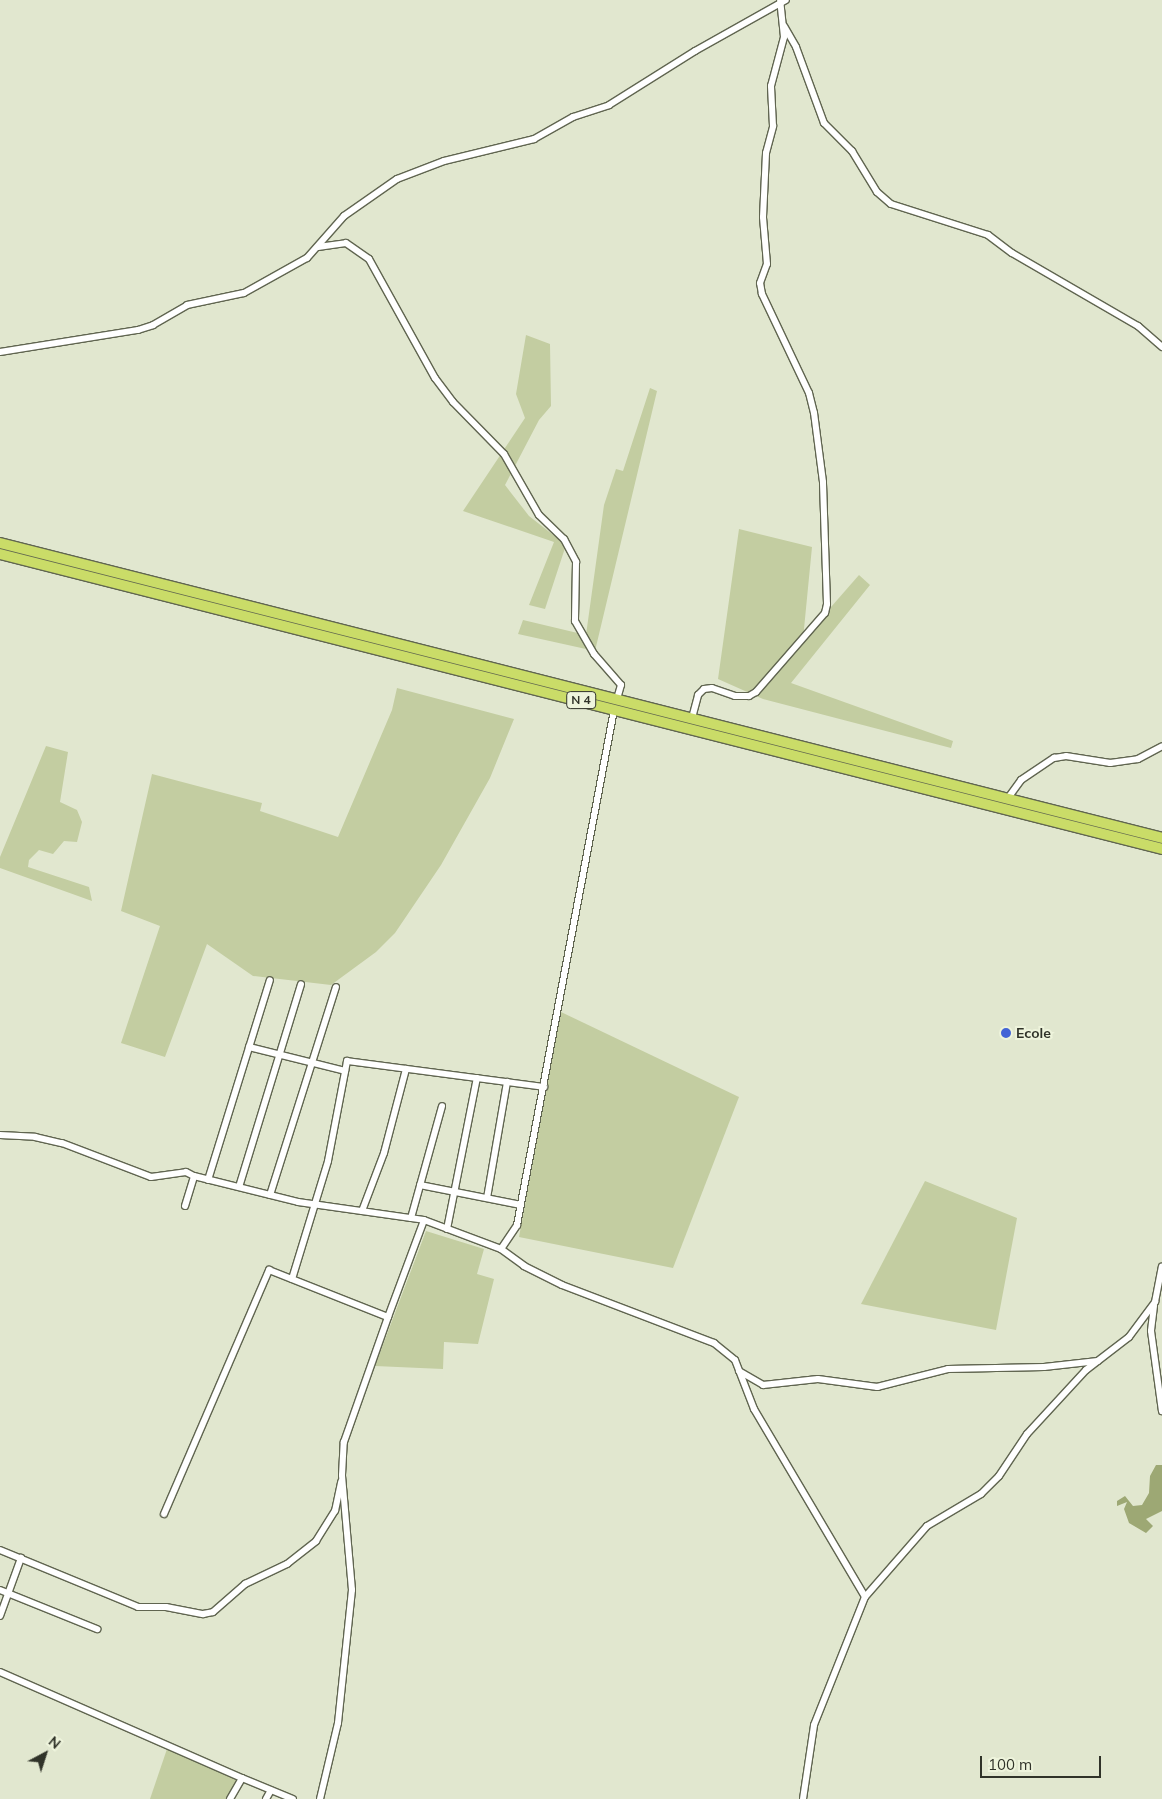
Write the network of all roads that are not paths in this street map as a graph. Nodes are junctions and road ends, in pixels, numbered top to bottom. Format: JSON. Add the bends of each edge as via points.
{"nodes":[{"id":1,"x":782,"y":1,"type":"edge"},
{"id":2,"x":782,"y":23,"type":"junction"},
{"id":3,"x":318,"y":248,"type":"junction"},
{"id":4,"x":1162,"y":346,"type":"edge"},
{"id":5,"x":0,"y":352,"type":"edge"},
{"id":6,"x":0,"y":543,"type":"edge"},
{"id":7,"x":0,"y":554,"type":"edge"},
{"id":8,"x":616,"y":705,"type":"junction"},
{"id":9,"x":692,"y":718,"type":"junction"},
{"id":10,"x":1162,"y":746,"type":"edge"},
{"id":11,"x":1008,"y":798,"type":"junction"},
{"id":12,"x":1161,"y":847,"type":"edge"},
{"id":13,"x":270,"y":980,"type":"dead end"},
{"id":14,"x":301,"y":984,"type":"dead end"},
{"id":15,"x":336,"y":987,"type":"dead end"},
{"id":16,"x":249,"y":1047,"type":"junction"},
{"id":17,"x":280,"y":1054,"type":"junction"},
{"id":18,"x":312,"y":1062,"type":"junction"},
{"id":19,"x":406,"y":1069,"type":"junction"},
{"id":20,"x":345,"y":1071,"type":"junction"},
{"id":21,"x":477,"y":1078,"type":"junction"},
{"id":22,"x":506,"y":1082,"type":"junction"},
{"id":23,"x":544,"y":1087,"type":"junction"},
{"id":24,"x":442,"y":1106,"type":"dead end"},
{"id":25,"x":0,"y":1135,"type":"edge"},
{"id":26,"x":194,"y":1176,"type":"junction"},
{"id":27,"x":208,"y":1180,"type":"junction"},
{"id":28,"x":420,"y":1185,"type":"junction"},
{"id":29,"x":239,"y":1187,"type":"junction"},
{"id":30,"x":454,"y":1192,"type":"junction"},
{"id":31,"x":270,"y":1195,"type":"junction"},
{"id":32,"x":487,"y":1198,"type":"junction"},
{"id":33,"x":316,"y":1205,"type":"junction"},
{"id":34,"x":521,"y":1205,"type":"junction"},
{"id":35,"x":185,"y":1206,"type":"dead end"},
{"id":36,"x":362,"y":1211,"type":"junction"},
{"id":37,"x":411,"y":1218,"type":"junction"},
{"id":38,"x":424,"y":1220,"type":"junction"},
{"id":39,"x":447,"y":1229,"type":"junction"},
{"id":40,"x":501,"y":1249,"type":"junction"},
{"id":41,"x":1162,"y":1267,"type":"edge"},
{"id":42,"x":292,"y":1279,"type":"junction"},
{"id":43,"x":1155,"y":1302,"type":"junction"},
{"id":44,"x":388,"y":1316,"type":"junction"},
{"id":45,"x":1099,"y":1361,"type":"junction"},
{"id":46,"x":739,"y":1371,"type":"junction"},
{"id":47,"x":1162,"y":1411,"type":"edge"},
{"id":48,"x":342,"y":1475,"type":"junction"},
{"id":49,"x":164,"y":1514,"type":"dead end"},
{"id":50,"x":0,"y":1550,"type":"edge"},
{"id":51,"x":21,"y":1558,"type":"junction"},
{"id":52,"x":0,"y":1590,"type":"edge"},
{"id":53,"x":8,"y":1593,"type":"junction"},
{"id":54,"x":865,"y":1597,"type":"junction"},
{"id":55,"x":0,"y":1616,"type":"edge"},
{"id":56,"x":97,"y":1629,"type":"dead end"},
{"id":57,"x":0,"y":1672,"type":"edge"},
{"id":58,"x":242,"y":1778,"type":"junction"},
{"id":59,"x":271,"y":1790,"type":"junction"},
{"id":60,"x":230,"y":1799,"type":"edge"},
{"id":61,"x":266,"y":1799,"type":"edge"},
{"id":62,"x":293,"y":1799,"type":"edge"},
{"id":63,"x":320,"y":1799,"type":"edge"},
{"id":64,"x":803,"y":1799,"type":"edge"}],
"edges":[{"from":1,"to":2,"type":"street"},
{"from":1,"to":3,"type":"street","via":[[609,105],[573,117],[534,138],[444,161],[397,179],[344,216]]},
{"from":2,"to":4,"type":"street","via":[[796,47],[824,123],[852,151],[877,192],[891,204],[988,234],[1012,253],[1138,326]]},
{"from":2,"to":9,"type":"street","via":[[784,38],[770,99],[773,126],[766,153],[764,217],[767,264],[760,283],[762,294],[809,393],[814,412],[823,482],[827,604],[825,612],[809,633],[756,692],[749,696],[735,696],[712,688],[704,689],[698,695]]},
{"from":3,"to":5,"type":"street","via":[[307,258],[244,293],[187,305],[153,325]]},
{"from":3,"to":8,"type":"street","via":[[346,244],[369,259],[435,378],[453,402],[504,454],[539,515],[564,539],[576,562],[574,621],[594,654],[621,685]]},
{"from":6,"to":8,"type":"highway","number":"N 4"},
{"from":7,"to":8,"type":"highway","number":"N 4"},
{"from":8,"to":9,"type":"highway","number":"N 4"},
{"from":8,"to":12,"type":"highway","number":"N 4"},
{"from":8,"to":23,"type":"street"},
{"from":9,"to":11,"type":"highway","number":"N 4"},
{"from":10,"to":11,"type":"street","via":[[1138,759],[1110,763],[1066,756],[1054,758],[1021,780]]},
{"from":11,"to":12,"type":"highway","number":"N 4"},
{"from":13,"to":16,"type":"street"},
{"from":14,"to":17,"type":"street"},
{"from":15,"to":18,"type":"street"},
{"from":16,"to":17,"type":"street"},
{"from":16,"to":27,"type":"street"},
{"from":17,"to":18,"type":"street"},
{"from":17,"to":29,"type":"street"},
{"from":18,"to":20,"type":"street"},
{"from":18,"to":31,"type":"street"},
{"from":19,"to":20,"type":"street","via":[[347,1061]]},
{"from":19,"to":21,"type":"street"},
{"from":19,"to":36,"type":"street","via":[[384,1153]]},
{"from":20,"to":33,"type":"street"},
{"from":21,"to":22,"type":"street"},
{"from":21,"to":30,"type":"street"},
{"from":22,"to":23,"type":"street"},
{"from":22,"to":32,"type":"street"},
{"from":23,"to":34,"type":"street"},
{"from":24,"to":28,"type":"street"},
{"from":25,"to":26,"type":"street","via":[[62,1143],[151,1177],[186,1172]]},
{"from":26,"to":27,"type":"street"},
{"from":26,"to":35,"type":"street"},
{"from":27,"to":29,"type":"street"},
{"from":28,"to":30,"type":"street"},
{"from":28,"to":37,"type":"street"},
{"from":29,"to":31,"type":"street"},
{"from":30,"to":32,"type":"street"},
{"from":30,"to":39,"type":"street"},
{"from":31,"to":33,"type":"street"},
{"from":32,"to":34,"type":"street"},
{"from":33,"to":36,"type":"street"},
{"from":33,"to":42,"type":"street"},
{"from":34,"to":40,"type":"street","via":[[517,1225]]},
{"from":36,"to":37,"type":"street"},
{"from":37,"to":38,"type":"street"},
{"from":38,"to":39,"type":"street"},
{"from":38,"to":44,"type":"street"},
{"from":39,"to":40,"type":"street"},
{"from":40,"to":46,"type":"street","via":[[524,1266],[562,1284],[714,1343],[734,1360]]},
{"from":41,"to":43,"type":"street"},
{"from":42,"to":44,"type":"street"},
{"from":42,"to":49,"type":"street","via":[[269,1270]]},
{"from":43,"to":45,"type":"street","via":[[1129,1337]]},
{"from":43,"to":47,"type":"street","via":[[1151,1331]]},
{"from":44,"to":48,"type":"street","via":[[344,1442]]},
{"from":45,"to":46,"type":"street","via":[[1044,1367],[948,1368],[877,1387],[818,1379],[764,1385]]},
{"from":45,"to":54,"type":"street","via":[[1086,1370],[1027,1434],[999,1476],[974,1499],[927,1526]]},
{"from":46,"to":54,"type":"street","via":[[754,1409]]},
{"from":48,"to":51,"type":"street","via":[[335,1511],[316,1541],[287,1564],[245,1584],[212,1612],[202,1614],[166,1607],[138,1607]]},
{"from":48,"to":63,"type":"street","via":[[352,1590],[341,1707]]},
{"from":50,"to":51,"type":"street"},
{"from":51,"to":53,"type":"street"},
{"from":52,"to":53,"type":"street"},
{"from":53,"to":55,"type":"street"},
{"from":53,"to":56,"type":"street"},
{"from":54,"to":64,"type":"street","via":[[814,1725]]},
{"from":57,"to":58,"type":"street"},
{"from":58,"to":59,"type":"street"},
{"from":58,"to":60,"type":"street"},
{"from":59,"to":61,"type":"street"},
{"from":59,"to":62,"type":"street"}]}
